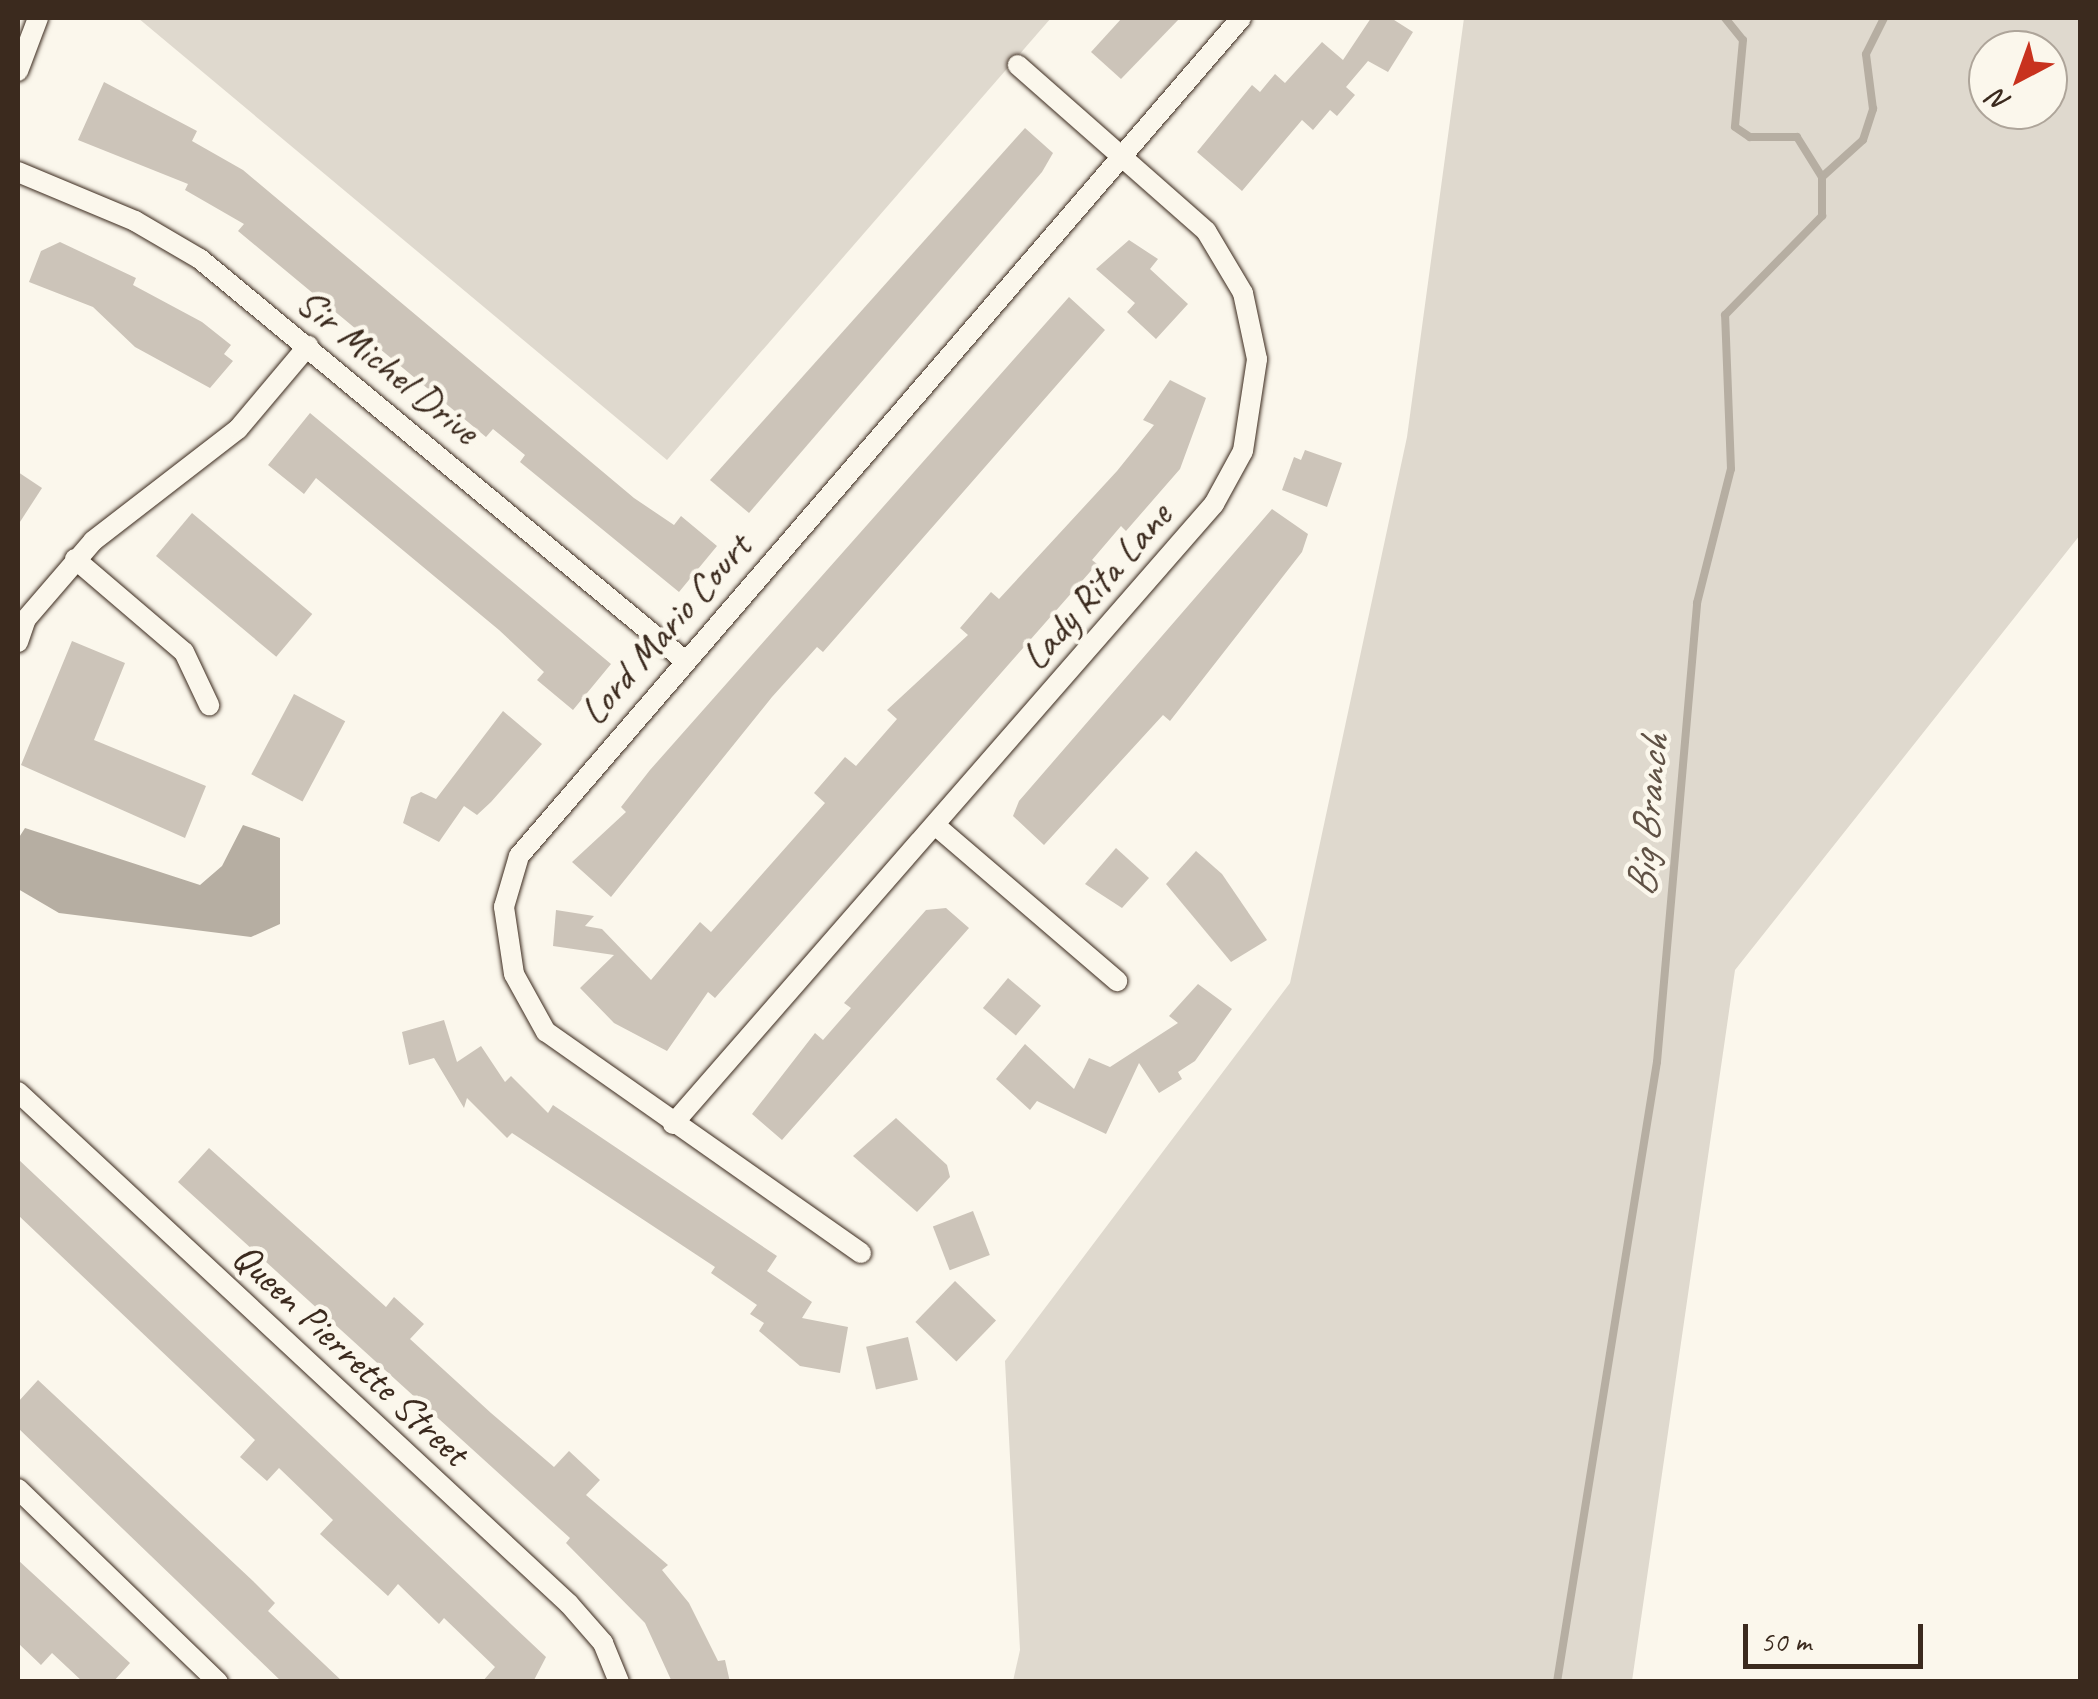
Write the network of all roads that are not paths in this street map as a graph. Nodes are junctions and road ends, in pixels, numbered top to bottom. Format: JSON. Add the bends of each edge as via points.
{"nodes":[{"id":1,"x":38,"y":18,"type":"edge"},
{"id":2,"x":1241,"y":18,"type":"edge"},
{"id":3,"x":1018,"y":65,"type":"dead end"},
{"id":4,"x":18,"y":70,"type":"edge"},
{"id":5,"x":1124,"y":158,"type":"junction"},
{"id":6,"x":18,"y":172,"type":"edge"},
{"id":7,"x":308,"y":346,"type":"junction"},
{"id":8,"x":75,"y":559,"type":"junction"},
{"id":9,"x":18,"y":642,"type":"edge"},
{"id":10,"x":684,"y":660,"type":"junction"},
{"id":11,"x":209,"y":704,"type":"dead end"},
{"id":12,"x":935,"y":825,"type":"junction"},
{"id":13,"x":1116,"y":982,"type":"dead end"},
{"id":14,"x":18,"y":1092,"type":"edge"},
{"id":15,"x":673,"y":1124,"type":"junction"},
{"id":16,"x":861,"y":1253,"type":"dead end"},
{"id":17,"x":18,"y":1489,"type":"edge"},
{"id":18,"x":218,"y":1682,"type":"edge"},
{"id":19,"x":618,"y":1682,"type":"edge"}],
"edges":[{"from":1,"to":4,"type":"street"},
{"from":2,"to":5,"type":"street","name":"Lord Mario Court"},
{"from":3,"to":5,"type":"street","name":"Lady Rita Lane"},
{"from":5,"to":10,"type":"street","name":"Lord Mario Court"},
{"from":5,"to":12,"type":"street","name":"Lady Rita Lane","via":[[1206,231],[1243,294],[1257,359],[1242,451],[1214,504]]},
{"from":6,"to":7,"type":"street","name":"Sir Michel Drive","via":[[136,220],[200,259]]},
{"from":7,"to":8,"type":"street","via":[[238,429]]},
{"from":7,"to":10,"type":"street","name":"Sir Michel Drive"},
{"from":8,"to":9,"type":"street","via":[[26,620]]},
{"from":8,"to":11,"type":"street","via":[[184,652]]},
{"from":10,"to":15,"type":"street","name":"Lord Mario Court","via":[[519,856],[504,907],[514,974],[546,1032]]},
{"from":12,"to":13,"type":"street"},
{"from":12,"to":15,"type":"street","name":"Lady Rita Lane"},
{"from":14,"to":19,"type":"street","name":"Queen Pierrette Street","via":[[570,1604],[603,1643]]},
{"from":15,"to":16,"type":"street","name":"Lord Mario Court"},
{"from":17,"to":18,"type":"street"}]}
